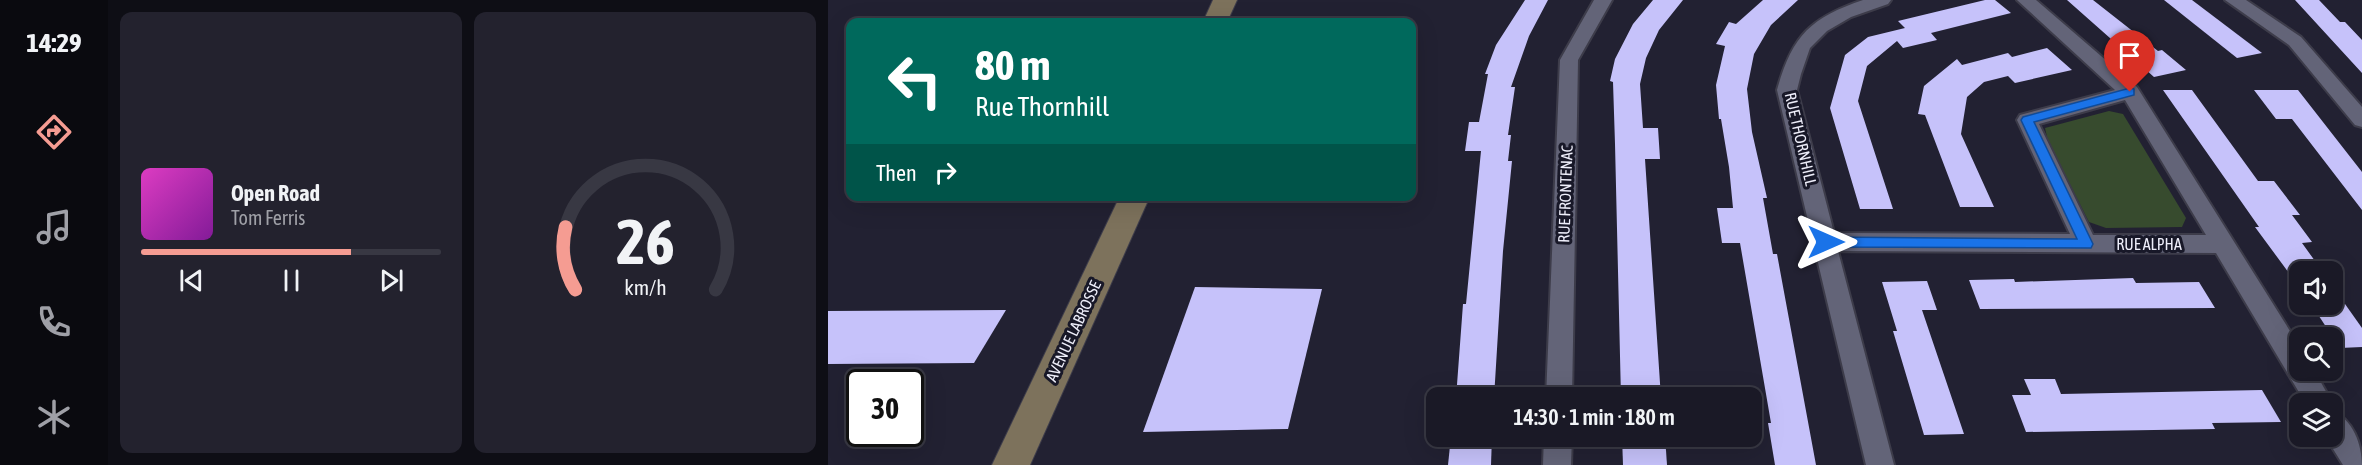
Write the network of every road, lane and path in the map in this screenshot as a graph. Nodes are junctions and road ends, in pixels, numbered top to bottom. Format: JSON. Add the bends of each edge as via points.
{"nodes":[{"id":1,"x":1226,"y":0,"type":"edge"},
{"id":2,"x":1603,"y":0,"type":"edge"},
{"id":3,"x":1882,"y":0,"type":"edge"},
{"id":4,"x":2026,"y":0,"type":"edge"},
{"id":5,"x":2234,"y":0,"type":"edge"},
{"id":6,"x":2259,"y":0,"type":"edge"},
{"id":7,"x":1217,"y":18,"type":"edge"},
{"id":8,"x":2295,"y":41,"type":"junction"},
{"id":9,"x":2130,"y":92,"type":"junction"},
{"id":10,"x":2362,"y":120,"type":"edge"},
{"id":11,"x":1133,"y":201,"type":"edge"},
{"id":12,"x":1826,"y":242,"type":"junction"},
{"id":13,"x":2086,"y":244,"type":"junction"},
{"id":14,"x":2221,"y":244,"type":"junction"},
{"id":15,"x":2289,"y":352,"type":"edge"},
{"id":16,"x":1559,"y":387,"type":"edge"},
{"id":17,"x":2343,"y":441,"type":"edge"},
{"id":18,"x":1558,"y":447,"type":"edge"},
{"id":19,"x":1011,"y":465,"type":"edge"},
{"id":20,"x":1557,"y":465,"type":"edge"},
{"id":21,"x":1880,"y":465,"type":"edge"},
{"id":22,"x":2358,"y":465,"type":"edge"}],
"edges":[{"from":1,"to":7,"type":"street"},
{"from":2,"to":16,"type":"street","name":"RUE FRONTENAC","via":[[1569,60]]},
{"from":3,"to":12,"type":"street","name":"RUE THORNHILL","via":[[1853,8],[1819,28],[1797,56],[1787,90]]},
{"from":4,"to":9,"type":"street"},
{"from":5,"to":8,"type":"street"},
{"from":6,"to":8,"type":"street"},
{"from":8,"to":10,"type":"street"},
{"from":9,"to":13,"type":"street","via":[[2027,120]]},
{"from":9,"to":14,"type":"street"},
{"from":11,"to":19,"type":"street","name":"AVENUE LABROSSE"},
{"from":12,"to":13,"type":"street","name":"RUE ALPHA"},
{"from":12,"to":21,"type":"street","name":"RUE THORNHILL"},
{"from":13,"to":14,"type":"street","name":"RUE ALPHA"},
{"from":14,"to":15,"type":"street"},
{"from":17,"to":22,"type":"street"},
{"from":18,"to":20,"type":"street"}]}
